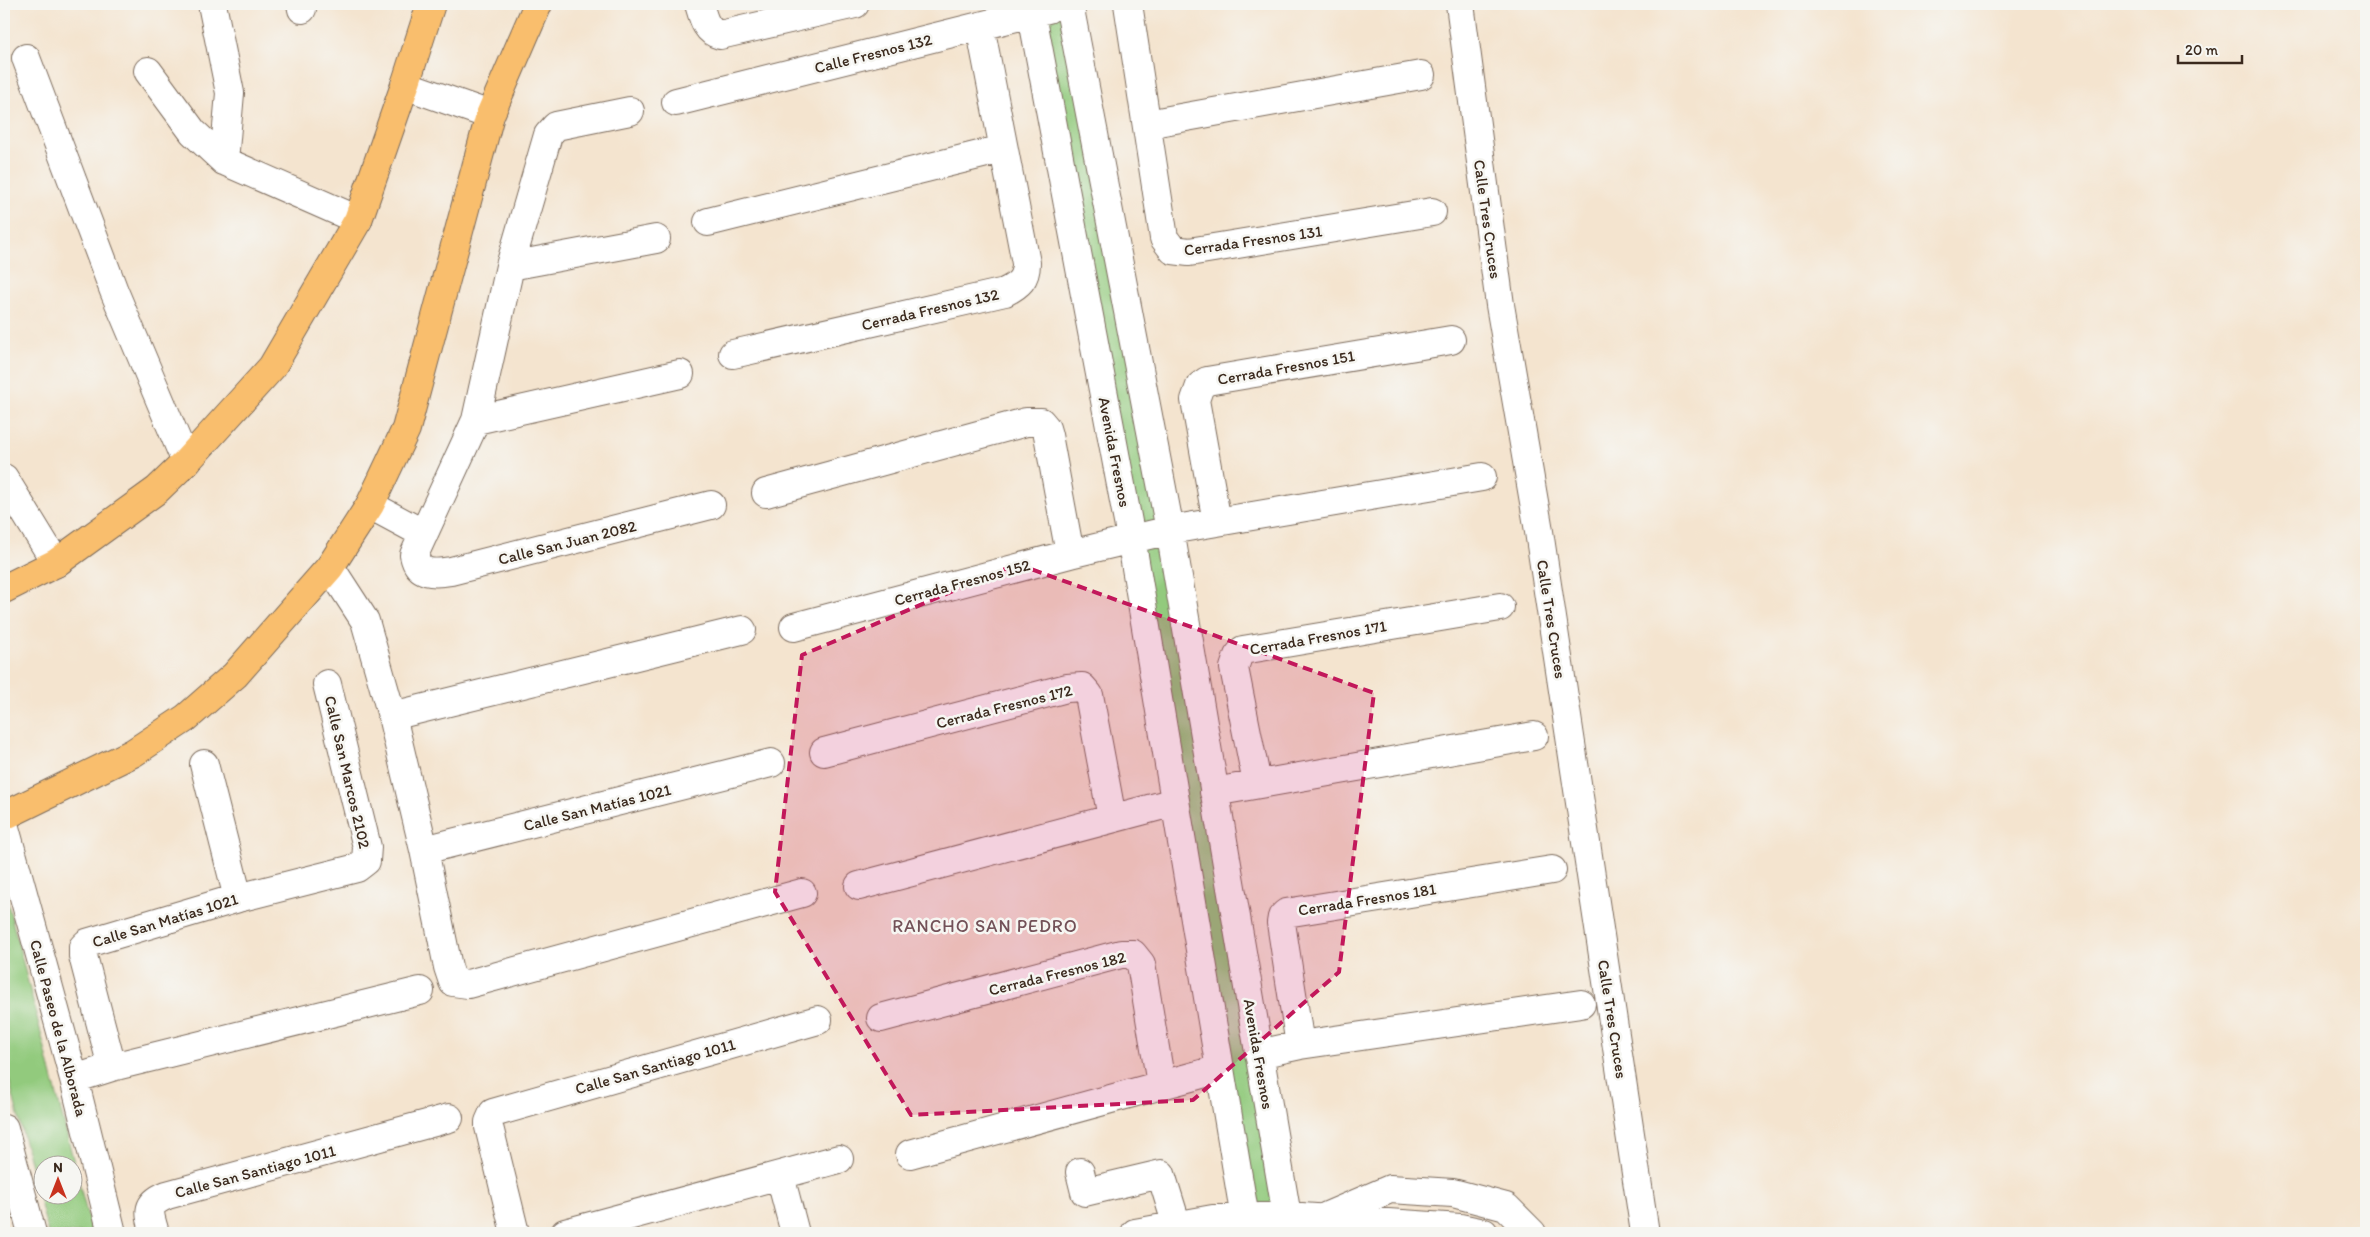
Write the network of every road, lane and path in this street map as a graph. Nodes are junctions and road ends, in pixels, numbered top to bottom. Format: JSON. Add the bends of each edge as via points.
{"nodes":[{"id":1,"x":212,"y":4,"type":"edge"},
{"id":2,"x":431,"y":4,"type":"edge"},
{"id":3,"x":538,"y":4,"type":"edge"},
{"id":4,"x":699,"y":4,"type":"edge"},
{"id":5,"x":1070,"y":4,"type":"edge"},
{"id":6,"x":1128,"y":4,"type":"edge"},
{"id":7,"x":1460,"y":4,"type":"edge"},
{"id":8,"x":843,"y":5,"type":"edge"},
{"id":9,"x":1031,"y":8,"type":"edge"},
{"id":10,"x":980,"y":26,"type":"junction"},
{"id":11,"x":26,"y":58,"type":"dead end"},
{"id":12,"x":148,"y":71,"type":"dead end"},
{"id":13,"x":1421,"y":74,"type":"dead end"},
{"id":14,"x":405,"y":86,"type":"junction"},
{"id":15,"x":676,"y":102,"type":"dead end"},
{"id":16,"x":630,"y":111,"type":"dead end"},
{"id":17,"x":490,"y":116,"type":"junction"},
{"id":18,"x":1147,"y":124,"type":"junction"},
{"id":19,"x":1003,"y":149,"type":"junction"},
{"id":20,"x":224,"y":162,"type":"junction"},
{"id":21,"x":1432,"y":212,"type":"dead end"},
{"id":22,"x":358,"y":220,"type":"junction"},
{"id":23,"x":708,"y":222,"type":"dead end"},
{"id":24,"x":656,"y":239,"type":"dead end"},
{"id":25,"x":510,"y":266,"type":"junction"},
{"id":26,"x":1451,"y":340,"type":"dead end"},
{"id":27,"x":733,"y":354,"type":"dead end"},
{"id":28,"x":680,"y":374,"type":"dead end"},
{"id":29,"x":476,"y":420,"type":"junction"},
{"id":30,"x":186,"y":462,"type":"junction"},
{"id":31,"x":1482,"y":477,"type":"dead end"},
{"id":32,"x":4,"y":478,"type":"edge"},
{"id":33,"x":766,"y":493,"type":"dead end"},
{"id":34,"x":370,"y":505,"type":"junction"},
{"id":35,"x":711,"y":505,"type":"dead end"},
{"id":36,"x":1217,"y":522,"type":"junction"},
{"id":37,"x":1170,"y":530,"type":"junction"},
{"id":38,"x":424,"y":534,"type":"junction"},
{"id":39,"x":1131,"y":538,"type":"junction"},
{"id":40,"x":1070,"y":554,"type":"junction"},
{"id":41,"x":56,"y":563,"type":"junction"},
{"id":42,"x":330,"y":567,"type":"junction"},
{"id":43,"x":4,"y":588,"type":"edge"},
{"id":44,"x":1500,"y":608,"type":"dead end"},
{"id":45,"x":794,"y":627,"type":"dead end"},
{"id":46,"x":742,"y":630,"type":"dead end"},
{"id":47,"x":327,"y":684,"type":"dead end"},
{"id":48,"x":392,"y":716,"type":"junction"},
{"id":49,"x":1534,"y":736,"type":"dead end"},
{"id":50,"x":824,"y":752,"type":"dead end"},
{"id":51,"x":771,"y":763,"type":"dead end"},
{"id":52,"x":204,"y":764,"type":"dead end"},
{"id":53,"x":1257,"y":783,"type":"junction"},
{"id":54,"x":1214,"y":792,"type":"junction"},
{"id":55,"x":1175,"y":802,"type":"junction"},
{"id":56,"x":4,"y":816,"type":"edge"},
{"id":57,"x":1112,"y":818,"type":"junction"},
{"id":58,"x":4,"y":824,"type":"edge"},
{"id":59,"x":424,"y":850,"type":"junction"},
{"id":60,"x":366,"y":860,"type":"joint"},
{"id":61,"x":1552,"y":870,"type":"dead end"},
{"id":62,"x":860,"y":886,"type":"dead end"},
{"id":63,"x":1232,"y":892,"type":"junction"},
{"id":64,"x":802,"y":893,"type":"dead end"},
{"id":65,"x":238,"y":898,"type":"junction"},
{"id":66,"x":1192,"y":902,"type":"junction"},
{"id":67,"x":420,"y":991,"type":"dead end"},
{"id":68,"x":1581,"y":1004,"type":"dead end"},
{"id":69,"x":881,"y":1018,"type":"dead end"},
{"id":70,"x":818,"y":1020,"type":"dead end"},
{"id":71,"x":1300,"y":1045,"type":"junction"},
{"id":72,"x":1259,"y":1054,"type":"junction"},
{"id":73,"x":112,"y":1067,"type":"junction"},
{"id":74,"x":1220,"y":1069,"type":"junction"},
{"id":75,"x":74,"y":1079,"type":"junction"},
{"id":76,"x":1161,"y":1084,"type":"junction"},
{"id":77,"x":449,"y":1118,"type":"dead end"},
{"id":78,"x":4,"y":1128,"type":"edge"},
{"id":79,"x":910,"y":1154,"type":"dead end"},
{"id":80,"x":839,"y":1160,"type":"dead end"},
{"id":81,"x":780,"y":1176,"type":"junction"},
{"id":82,"x":1085,"y":1191,"type":"dead end"},
{"id":83,"x":1287,"y":1216,"type":"junction"},
{"id":84,"x":1245,"y":1218,"type":"junction"},
{"id":85,"x":1322,"y":1218,"type":"junction"},
{"id":86,"x":649,"y":1223,"type":"edge"},
{"id":87,"x":1176,"y":1226,"type":"junction"},
{"id":88,"x":32,"y":1233,"type":"edge"},
{"id":89,"x":112,"y":1233,"type":"edge"},
{"id":90,"x":155,"y":1233,"type":"edge"},
{"id":91,"x":516,"y":1233,"type":"edge"},
{"id":92,"x":564,"y":1233,"type":"edge"},
{"id":93,"x":795,"y":1233,"type":"edge"},
{"id":94,"x":1135,"y":1233,"type":"edge"},
{"id":95,"x":1484,"y":1233,"type":"edge"},
{"id":96,"x":1532,"y":1233,"type":"edge"},
{"id":97,"x":1645,"y":1233,"type":"edge"}],
"edges":[{"from":1,"to":20,"type":"street","via":[[230,93]]},
{"from":2,"to":14,"type":"main road"},
{"from":3,"to":17,"type":"main road"},
{"from":4,"to":8,"type":"street","via":[[708,28],[720,35]]},
{"from":5,"to":9,"type":"street","name":"Calle Fresnos 132"},
{"from":5,"to":37,"type":"street","name":"Avenida Fresnos"},
{"from":6,"to":18,"type":"street","name":"Cerrada Fresnos 131"},
{"from":7,"to":97,"type":"street","name":"Calle Tres Cruces","via":[[1500,305],[1538,526]]},
{"from":9,"to":10,"type":"street","name":"Calle Fresnos 132"},
{"from":9,"to":39,"type":"street","name":"Avenida Fresnos"},
{"from":10,"to":15,"type":"street","name":"Calle Fresnos 132"},
{"from":10,"to":19,"type":"street","name":"Cerrada Fresnos 132"},
{"from":11,"to":30,"type":"street","via":[[114,291]]},
{"from":12,"to":20,"type":"street","via":[[193,132]]},
{"from":13,"to":18,"type":"street"},
{"from":14,"to":17,"type":"street"},
{"from":14,"to":22,"type":"main road"},
{"from":16,"to":25,"type":"street","via":[[562,124],[548,135]]},
{"from":17,"to":34,"type":"main road","via":[[406,429]]},
{"from":18,"to":21,"type":"street","name":"Cerrada Fresnos 131","via":[[1164,238],[1173,250],[1180,252]]},
{"from":19,"to":23,"type":"street"},
{"from":19,"to":27,"type":"street","name":"Cerrada Fresnos 132","via":[[1026,263],[1024,279],[1015,287],[1005,292]]},
{"from":20,"to":22,"type":"street"},
{"from":22,"to":30,"type":"main road","via":[[272,367]]},
{"from":24,"to":25,"type":"street"},
{"from":25,"to":29,"type":"street"},
{"from":26,"to":36,"type":"street","name":"Cerrada Fresnos 151","via":[[1206,381],[1200,386],[1195,400]]},
{"from":28,"to":29,"type":"street"},
{"from":29,"to":38,"type":"street"},
{"from":30,"to":41,"type":"main road","via":[[157,490]]},
{"from":31,"to":36,"type":"street"},
{"from":32,"to":41,"type":"street"},
{"from":33,"to":40,"type":"street","via":[[1026,422],[1041,422],[1048,435]]},
{"from":34,"to":38,"type":"street"},
{"from":34,"to":42,"type":"main road"},
{"from":35,"to":38,"type":"street","name":"Calle San Juan 2082","via":[[436,574],[423,571],[416,564],[414,555]]},
{"from":36,"to":37,"type":"street"},
{"from":37,"to":39,"type":"street"},
{"from":37,"to":54,"type":"street","name":"Avenida Fresnos"},
{"from":39,"to":40,"type":"street","name":"Cerrada Fresnos 152"},
{"from":39,"to":55,"type":"street","name":"Avenida Fresnos"},
{"from":40,"to":45,"type":"street","name":"Cerrada Fresnos 152"},
{"from":41,"to":43,"type":"main road"},
{"from":42,"to":48,"type":"street","via":[[365,621]]},
{"from":42,"to":56,"type":"main road","via":[[235,675],[186,718],[133,753]]},
{"from":44,"to":53,"type":"street","name":"Cerrada Fresnos 171","via":[[1244,650],[1234,668]]},
{"from":46,"to":48,"type":"street"},
{"from":47,"to":60,"type":"street","name":"Calle San Marcos 2102","via":[[367,847]]},
{"from":48,"to":59,"type":"street"},
{"from":49,"to":53,"type":"street"},
{"from":50,"to":57,"type":"street","name":"Cerrada Fresnos 172","via":[[1067,688],[1082,687],[1089,695]]},
{"from":51,"to":59,"type":"street","name":"Calle San Matías 1021"},
{"from":52,"to":65,"type":"street"},
{"from":53,"to":54,"type":"street"},
{"from":54,"to":63,"type":"street","name":"Avenida Fresnos"},
{"from":55,"to":57,"type":"street"},
{"from":55,"to":66,"type":"street","name":"Avenida Fresnos"},
{"from":57,"to":62,"type":"street"},
{"from":58,"to":75,"type":"street","name":"Calle Paseo de la Alborada"},
{"from":59,"to":64,"type":"street","via":[[450,975],[454,982],[461,984]]},
{"from":60,"to":65,"type":"street","name":"Calle San Matías 1021","via":[[357,868]]},
{"from":61,"to":71,"type":"street","name":"Cerrada Fresnos 181","via":[[1286,913],[1282,917],[1281,929]]},
{"from":63,"to":66,"type":"street"},
{"from":63,"to":72,"type":"street","name":"Avenida Fresnos"},
{"from":65,"to":73,"type":"street","name":"Calle San Matías 1021","via":[[93,940],[83,947]]},
{"from":66,"to":74,"type":"street","name":"Avenida Fresnos"},
{"from":67,"to":73,"type":"street"},
{"from":68,"to":71,"type":"street"},
{"from":69,"to":76,"type":"street","name":"Cerrada Fresnos 182","via":[[1121,954],[1133,954],[1141,964]]},
{"from":70,"to":91,"type":"street","name":"Calle San Santiago 1011","via":[[493,1113],[489,1127]]},
{"from":71,"to":72,"type":"street"},
{"from":72,"to":83,"type":"street","name":"Avenida Fresnos"},
{"from":73,"to":75,"type":"street"},
{"from":74,"to":76,"type":"street"},
{"from":74,"to":84,"type":"street","name":"Avenida Fresnos"},
{"from":75,"to":89,"type":"street","name":"Calle Paseo de la Alborada"},
{"from":76,"to":79,"type":"street"},
{"from":77,"to":90,"type":"street","name":"Calle San Santiago 1011","via":[[167,1195],[151,1206]]},
{"from":78,"to":88,"type":"street"},
{"from":80,"to":81,"type":"street"},
{"from":81,"to":86,"type":"street"},
{"from":81,"to":93,"type":"street"},
{"from":82,"to":87,"type":"street","via":[[1161,1174]]},
{"from":83,"to":84,"type":"street"},
{"from":83,"to":85,"type":"street"},
{"from":84,"to":87,"type":"street","via":[[1213,1219]]},
{"from":85,"to":95,"type":"street","via":[[1460,1228]]},
{"from":85,"to":96,"type":"street","via":[[1390,1189],[1453,1193],[1506,1206]]},
{"from":86,"to":92,"type":"street"},
{"from":87,"to":94,"type":"street"}]}
